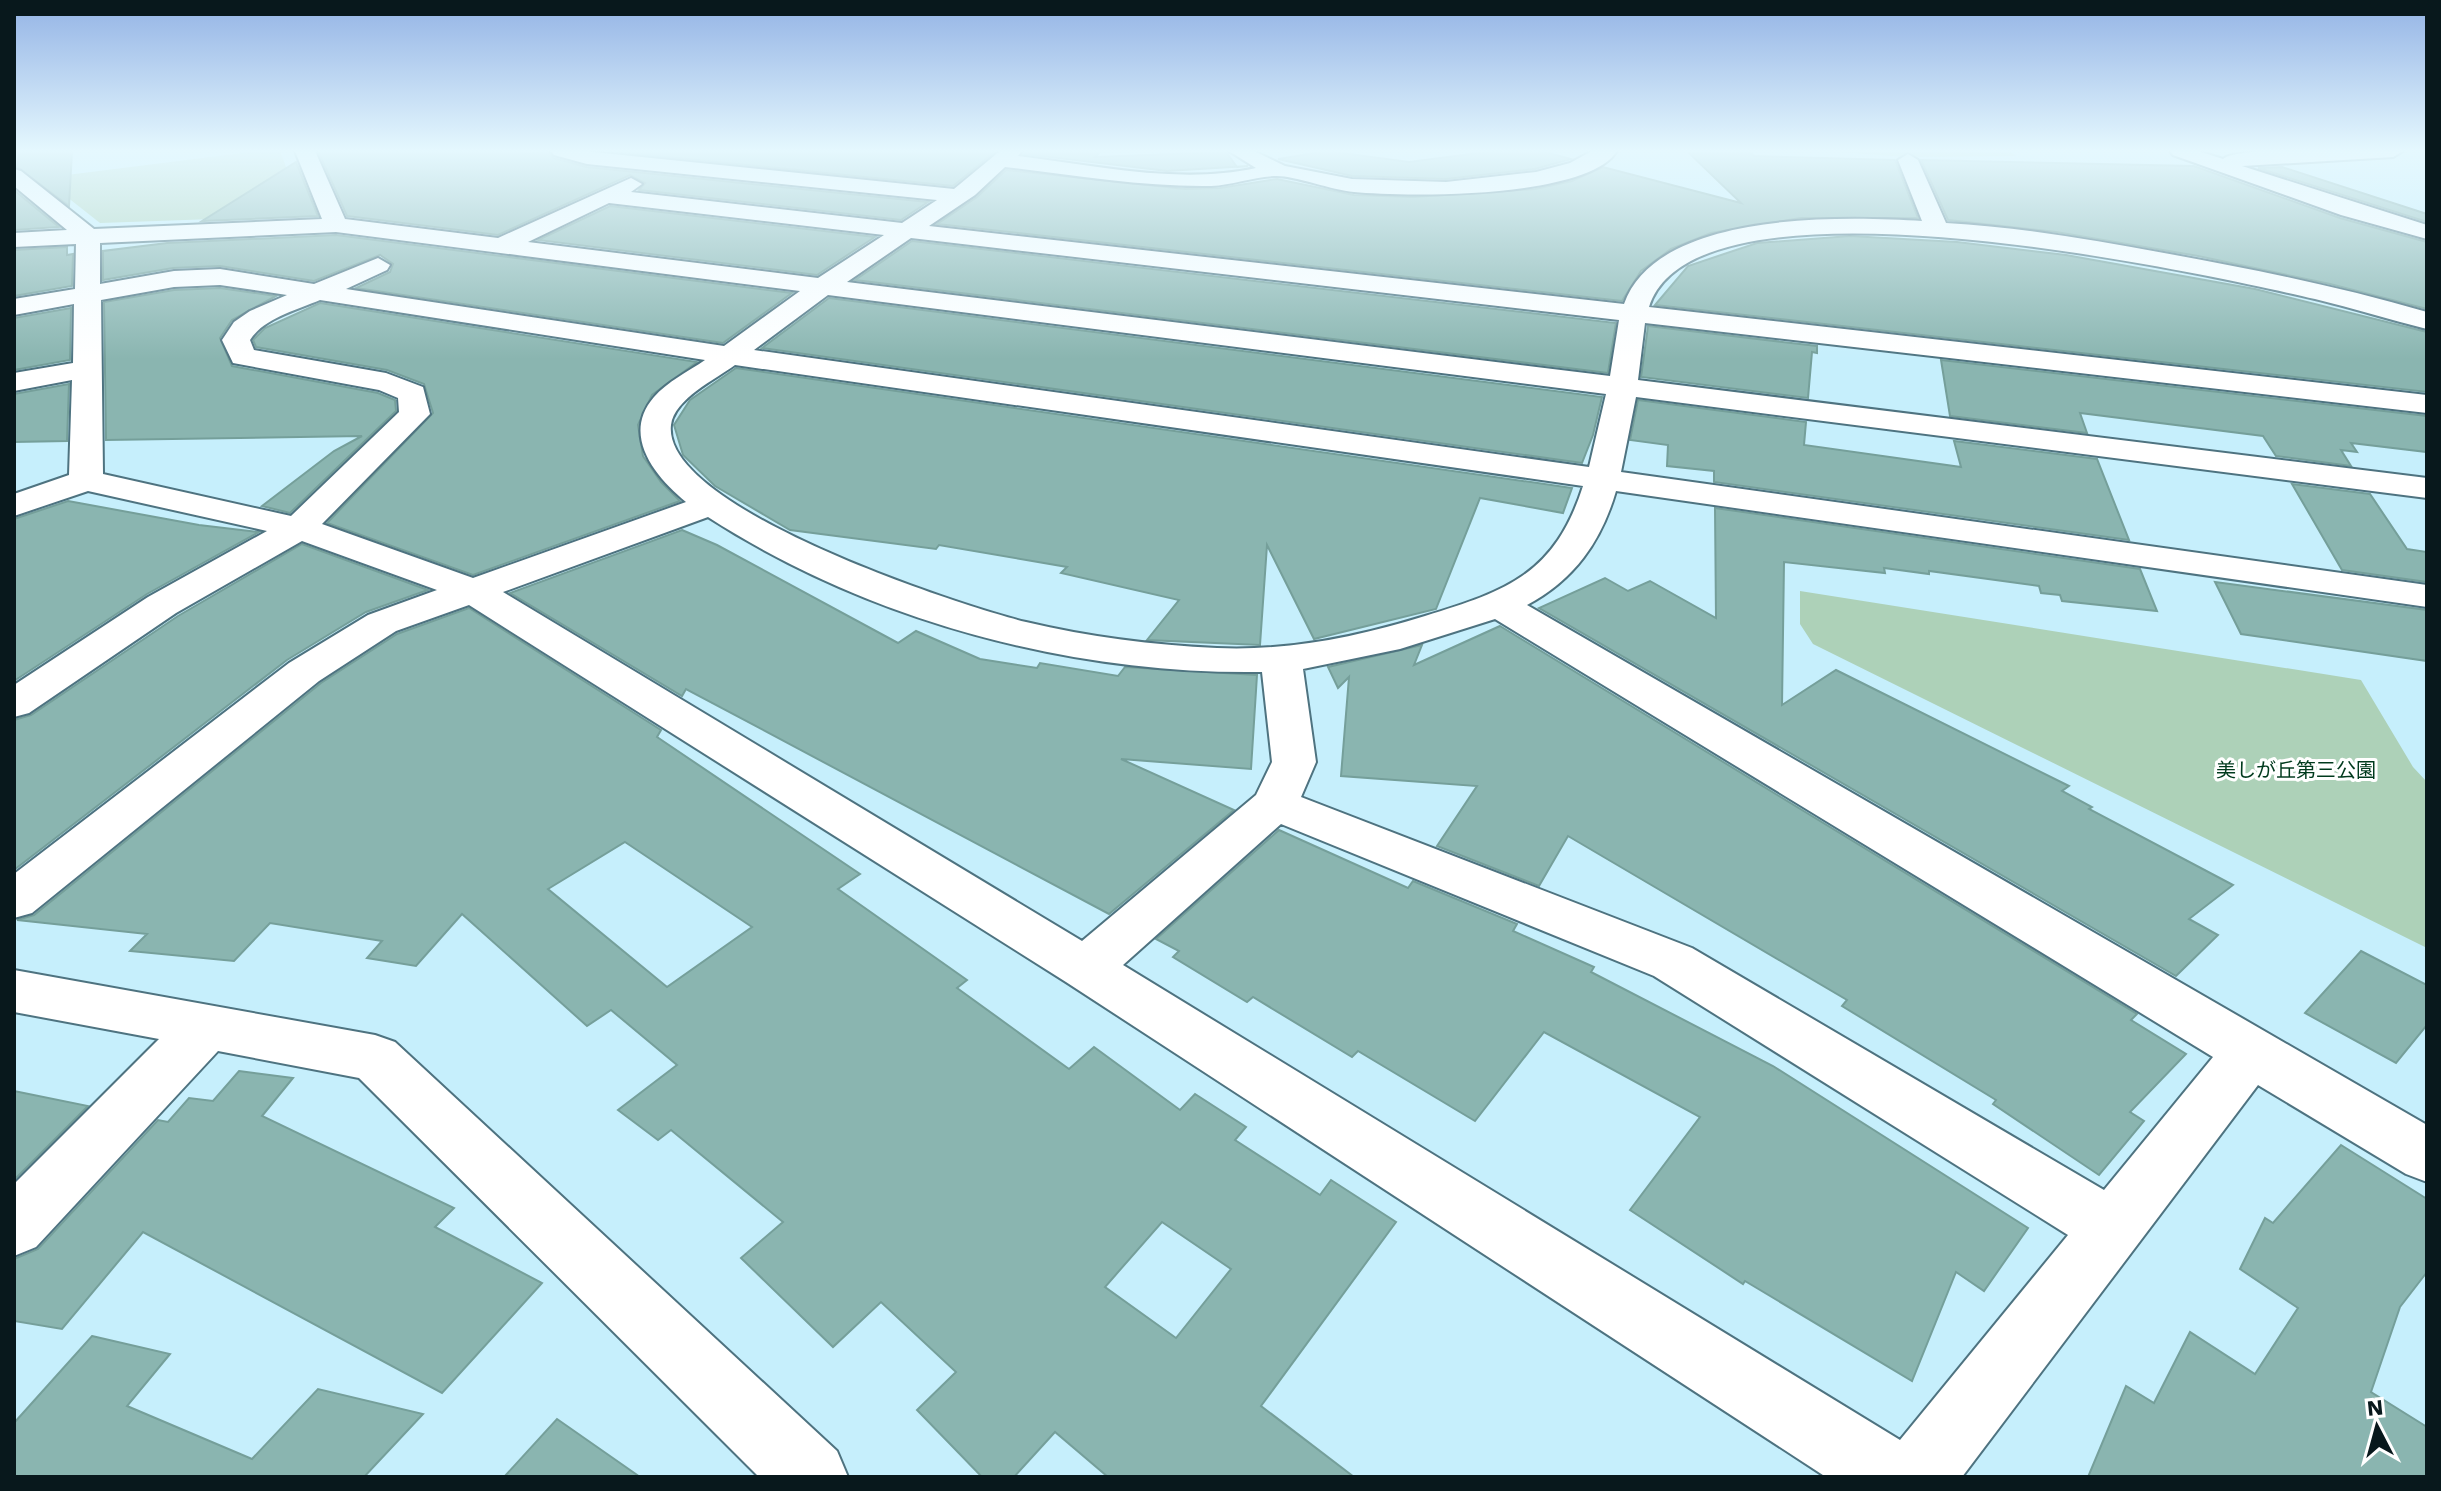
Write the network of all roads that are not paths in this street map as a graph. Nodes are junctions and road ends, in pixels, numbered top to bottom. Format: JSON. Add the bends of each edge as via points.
{"nodes":[{"id":1,"x":69,"y":221,"type":"edge"},
{"id":2,"x":334,"y":221,"type":"edge"},
{"id":3,"x":554,"y":221,"type":"edge"},
{"id":4,"x":809,"y":221,"type":"edge"},
{"id":5,"x":921,"y":221,"type":"edge"},
{"id":6,"x":1934,"y":221,"type":"edge"},
{"id":7,"x":2387,"y":221,"type":"edge"},
{"id":8,"x":336,"y":225,"type":"junction"},
{"id":9,"x":1938,"y":231,"type":"junction"},
{"id":10,"x":904,"y":232,"type":"junction"},
{"id":11,"x":2427,"y":232,"type":"edge"},
{"id":12,"x":88,"y":236,"type":"junction"},
{"id":13,"x":14,"y":240,"type":"edge"},
{"id":14,"x":503,"y":245,"type":"junction"},
{"id":15,"x":378,"y":265,"type":"dead end"},
{"id":16,"x":825,"y":285,"type":"junction"},
{"id":17,"x":316,"y":292,"type":"junction"},
{"id":18,"x":88,"y":294,"type":"junction"},
{"id":19,"x":14,"y":307,"type":"edge"},
{"id":20,"x":1634,"y":314,"type":"junction"},
{"id":21,"x":2427,"y":321,"type":"edge"},
{"id":22,"x":727,"y":355,"type":"junction"},
{"id":23,"x":87,"y":369,"type":"junction"},
{"id":24,"x":14,"y":382,"type":"edge"},
{"id":25,"x":1622,"y":387,"type":"junction"},
{"id":26,"x":2427,"y":404,"type":"edge"},
{"id":27,"x":1605,"y":477,"type":"junction"},
{"id":28,"x":86,"y":480,"type":"junction"},
{"id":29,"x":2427,"y":488,"type":"edge"},
{"id":30,"x":712,"y":504,"type":"junction"},
{"id":31,"x":14,"y":506,"type":"edge"},
{"id":32,"x":299,"y":528,"type":"junction"},
{"id":33,"x":472,"y":590,"type":"junction"},
{"id":34,"x":2427,"y":596,"type":"edge"},
{"id":35,"x":1499,"y":605,"type":"junction"},
{"id":36,"x":1281,"y":659,"type":"junction"},
{"id":37,"x":14,"y":704,"type":"edge"},
{"id":38,"x":1275,"y":804,"type":"junction"},
{"id":39,"x":14,"y":900,"type":"edge"},
{"id":40,"x":1085,"y":968,"type":"junction"},
{"id":41,"x":14,"y":991,"type":"edge"},
{"id":42,"x":206,"y":1027,"type":"junction"},
{"id":43,"x":2250,"y":1053,"type":"junction"},
{"id":44,"x":2427,"y":1156,"type":"edge"},
{"id":45,"x":14,"y":1227,"type":"edge"},
{"id":46,"x":2113,"y":1229,"type":"junction"},
{"id":47,"x":811,"y":1477,"type":"edge"},
{"id":48,"x":1892,"y":1477,"type":"edge"},
{"id":49,"x":1917,"y":1477,"type":"edge"}],
"edges":[{"from":1,"to":12,"type":"street"},
{"from":2,"to":8,"type":"street"},
{"from":3,"to":14,"type":"street"},
{"from":4,"to":10,"type":"street"},
{"from":5,"to":10,"type":"street"},
{"from":6,"to":9,"type":"street"},
{"from":7,"to":11,"type":"street"},
{"from":8,"to":12,"type":"street"},
{"from":8,"to":14,"type":"street"},
{"from":9,"to":20,"type":"street","via":[[1820,227],[1711,244],[1681,255],[1651,276]]},
{"from":9,"to":21,"type":"street","via":[[2132,255],[2317,291]]},
{"from":10,"to":16,"type":"street"},
{"from":10,"to":20,"type":"street"},
{"from":12,"to":13,"type":"street"},
{"from":12,"to":18,"type":"street"},
{"from":14,"to":16,"type":"street"},
{"from":15,"to":17,"type":"street"},
{"from":16,"to":22,"type":"street"},
{"from":16,"to":25,"type":"street"},
{"from":17,"to":18,"type":"street","via":[[220,277]]},
{"from":17,"to":22,"type":"street"},
{"from":17,"to":32,"type":"street","via":[[244,328],[236,340],[243,357],[386,382],[412,393],[415,414]]},
{"from":18,"to":19,"type":"street"},
{"from":18,"to":23,"type":"street"},
{"from":20,"to":25,"type":"street"},
{"from":20,"to":26,"type":"street"},
{"from":22,"to":27,"type":"street"},
{"from":22,"to":30,"type":"street","via":[[666,402],[654,426],[659,451],[678,479]]},
{"from":23,"to":24,"type":"street"},
{"from":23,"to":28,"type":"street"},
{"from":25,"to":27,"type":"street"},
{"from":25,"to":29,"type":"street"},
{"from":27,"to":34,"type":"street"},
{"from":27,"to":35,"type":"street","via":[[1571,552],[1548,577]]},
{"from":28,"to":31,"type":"street"},
{"from":28,"to":32,"type":"street"},
{"from":30,"to":33,"type":"street"},
{"from":30,"to":36,"type":"street","via":[[821,565],[929,609],[1040,637],[1163,656]]},
{"from":32,"to":33,"type":"street"},
{"from":32,"to":37,"type":"street","via":[[162,605]]},
{"from":33,"to":39,"type":"street","via":[[382,623],[304,672]]},
{"from":33,"to":40,"type":"street"},
{"from":35,"to":36,"type":"street","via":[[1386,641]]},
{"from":35,"to":43,"type":"street"},
{"from":36,"to":38,"type":"street","via":[[1294,762]]},
{"from":38,"to":40,"type":"street"},
{"from":38,"to":46,"type":"street","via":[[1673,962]]},
{"from":40,"to":48,"type":"street"},
{"from":41,"to":42,"type":"street"},
{"from":42,"to":45,"type":"street"},
{"from":42,"to":47,"type":"street","via":[[375,1058]]},
{"from":43,"to":44,"type":"street"},
{"from":43,"to":46,"type":"street"},
{"from":46,"to":49,"type":"street"}]}
